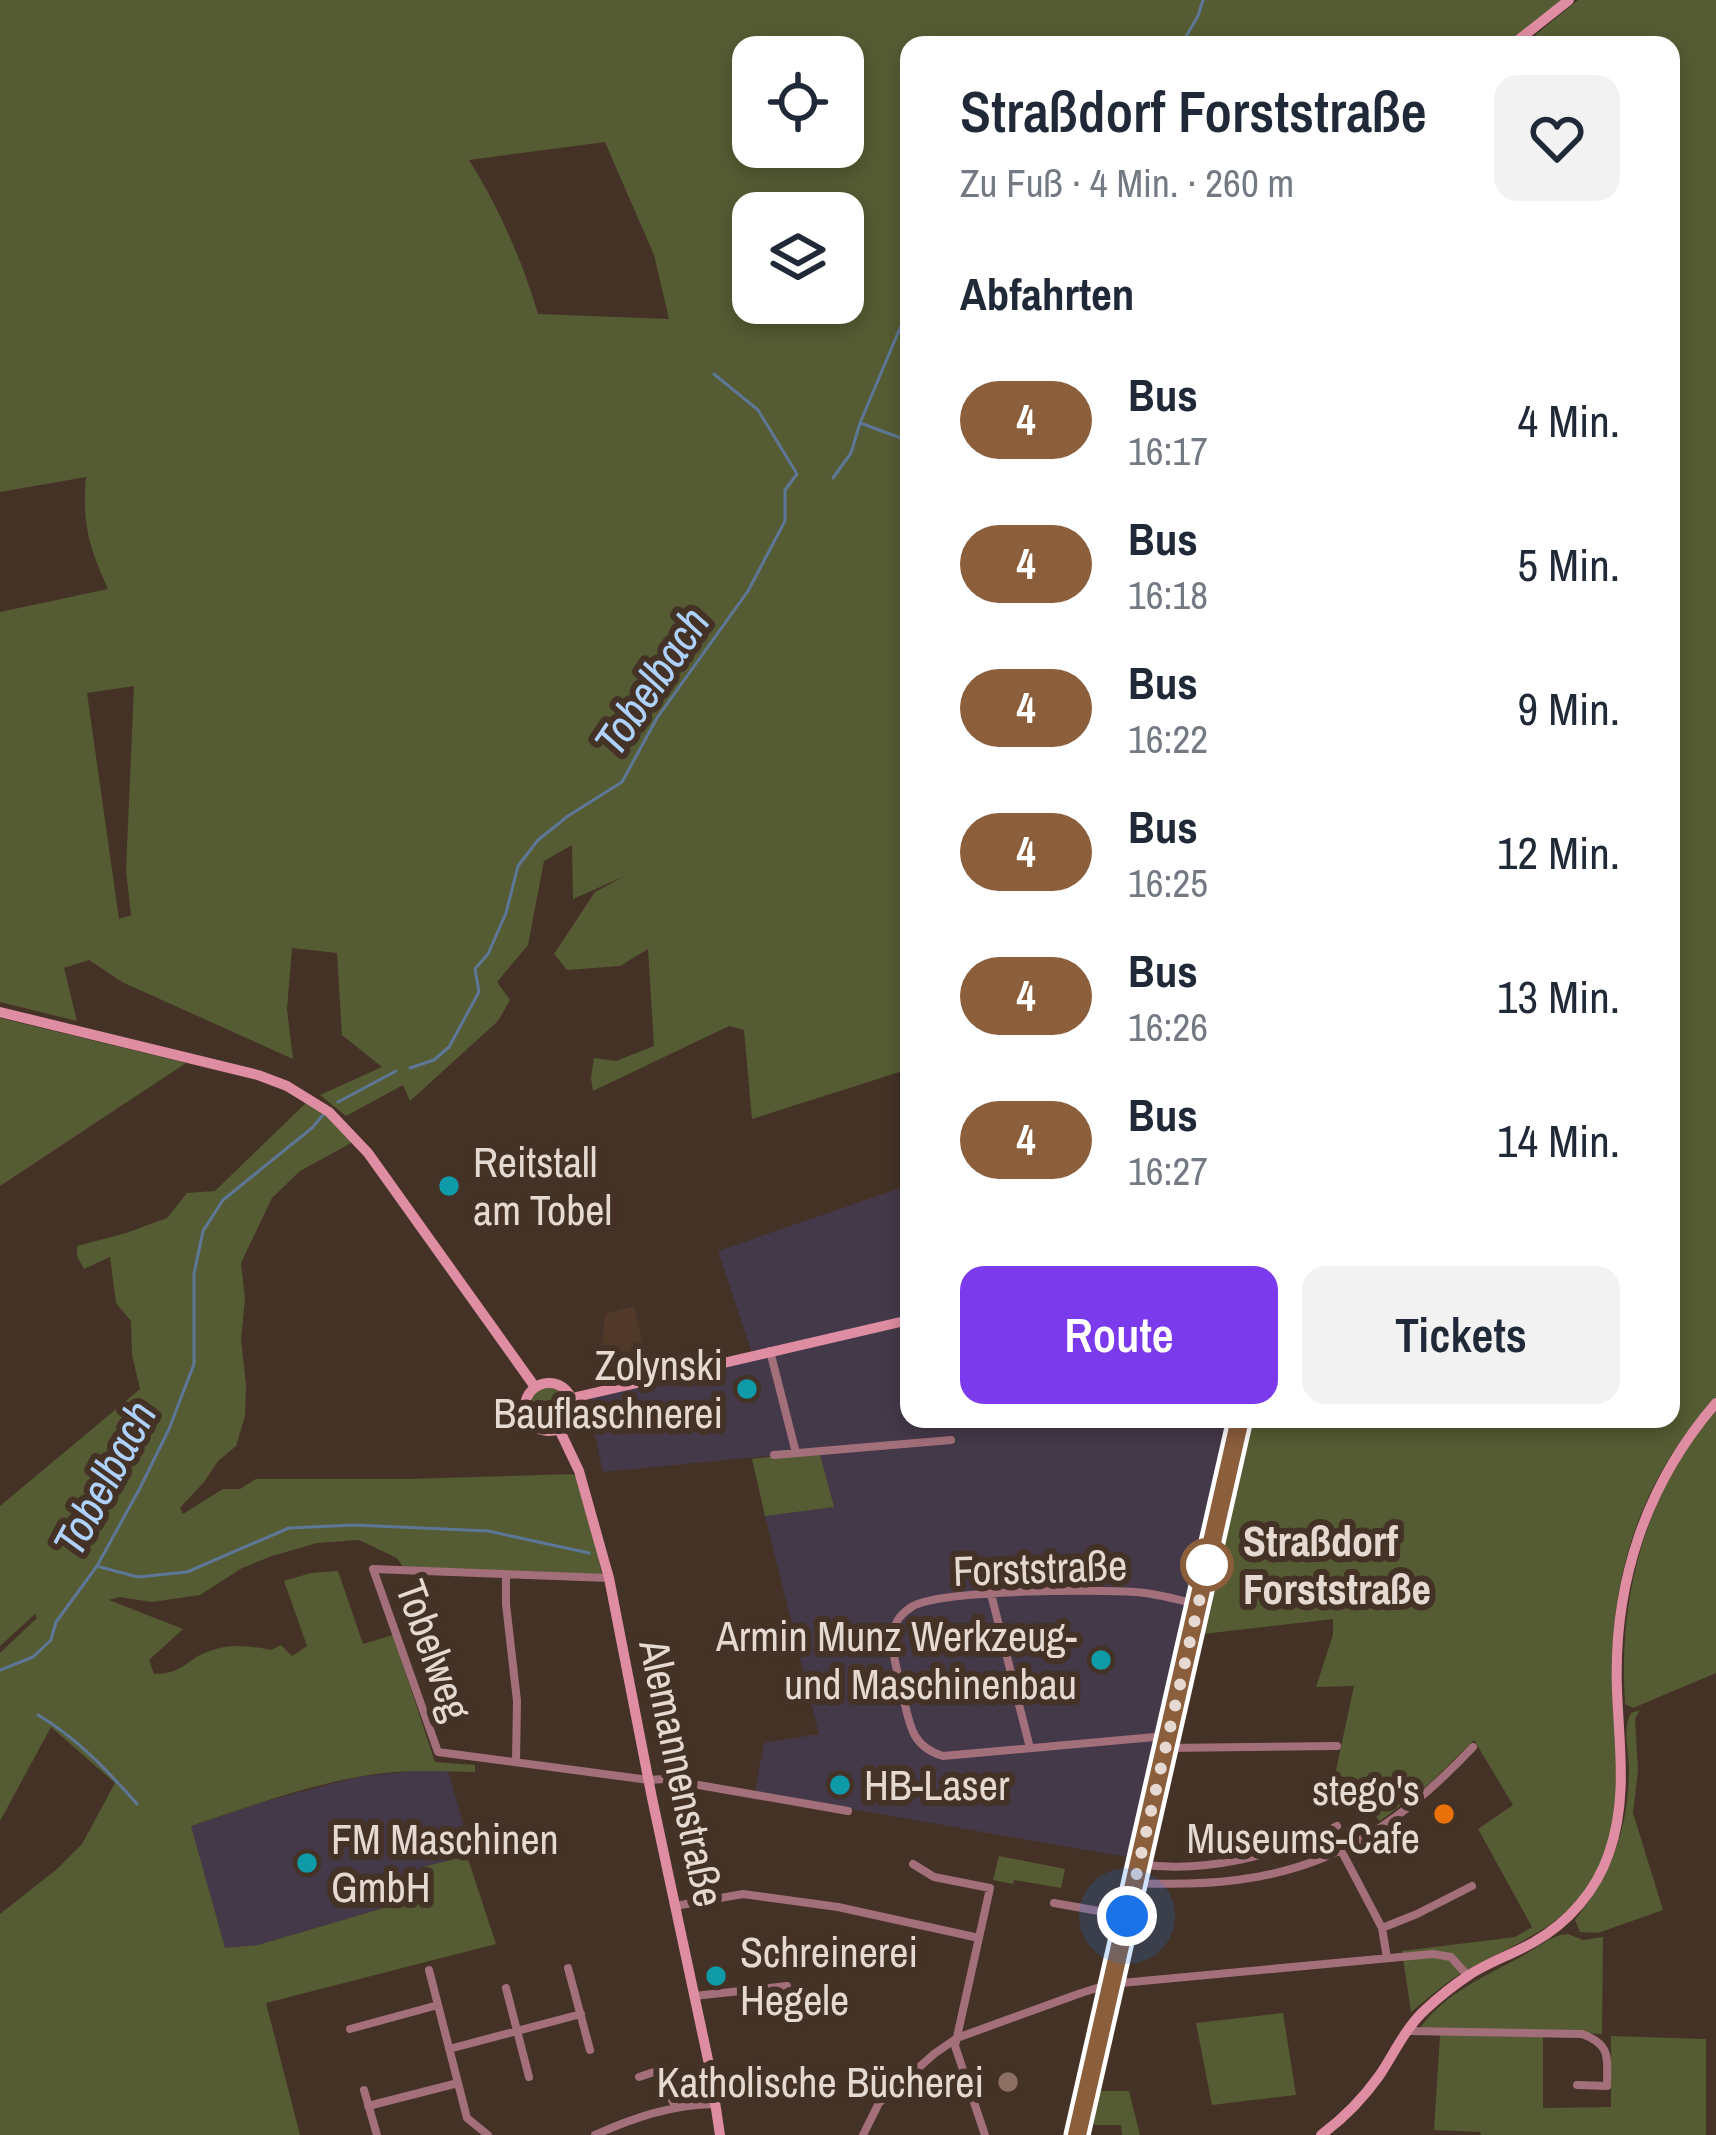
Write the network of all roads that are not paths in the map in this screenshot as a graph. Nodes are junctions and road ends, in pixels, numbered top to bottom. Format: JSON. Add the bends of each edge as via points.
{"nodes":[{"id":1,"x":1570,"y":0,"type":"edge"},
{"id":2,"x":1524,"y":36,"type":"edge"},
{"id":3,"x":0,"y":1012,"type":"edge"},
{"id":4,"x":900,"y":1322,"type":"edge"},
{"id":5,"x":770,"y":1351,"type":"junction"},
{"id":6,"x":535,"y":1387,"type":"junction"},
{"id":7,"x":572,"y":1398,"type":"junction"},
{"id":8,"x":1716,"y":1403,"type":"edge"},
{"id":9,"x":1238,"y":1428,"type":"edge"},
{"id":10,"x":560,"y":1429,"type":"junction"},
{"id":11,"x":951,"y":1440,"type":"dead end"},
{"id":12,"x":796,"y":1453,"type":"junction"},
{"id":13,"x":774,"y":1455,"type":"dead end"},
{"id":14,"x":506,"y":1575,"type":"junction"},
{"id":15,"x":609,"y":1578,"type":"junction"},
{"id":16,"x":991,"y":1594,"type":"junction"},
{"id":17,"x":1198,"y":1604,"type":"junction"},
{"id":18,"x":1155,"y":1737,"type":"dead end"},
{"id":19,"x":1337,"y":1746,"type":"dead end"},
{"id":20,"x":1030,"y":1748,"type":"junction"},
{"id":21,"x":1166,"y":1748,"type":"junction"},
{"id":22,"x":1473,"y":1748,"type":"dead end"},
{"id":23,"x":516,"y":1761,"type":"junction"},
{"id":24,"x":649,"y":1780,"type":"junction"},
{"id":25,"x":848,"y":1811,"type":"dead end"},
{"id":26,"x":1337,"y":1826,"type":"dead end"},
{"id":27,"x":1342,"y":1852,"type":"junction"},
{"id":28,"x":913,"y":1864,"type":"dead end"},
{"id":29,"x":1139,"y":1864,"type":"junction"},
{"id":30,"x":1135,"y":1883,"type":"junction"},
{"id":31,"x":1472,"y":1886,"type":"dead end"},
{"id":32,"x":1054,"y":1903,"type":"dead end"},
{"id":33,"x":675,"y":1906,"type":"junction"},
{"id":34,"x":1127,"y":1916,"type":"junction"},
{"id":35,"x":1382,"y":1928,"type":"junction"},
{"id":36,"x":979,"y":1938,"type":"junction"},
{"id":37,"x":1388,"y":1958,"type":"junction"},
{"id":38,"x":568,"y":1968,"type":"dead end"},
{"id":39,"x":429,"y":1970,"type":"dead end"},
{"id":40,"x":1468,"y":1976,"type":"junction"},
{"id":41,"x":1110,"y":1984,"type":"junction"},
{"id":42,"x":787,"y":1986,"type":"dead end"},
{"id":43,"x":506,"y":1988,"type":"dead end"},
{"id":44,"x":694,"y":1996,"type":"junction"},
{"id":45,"x":438,"y":2006,"type":"junction"},
{"id":46,"x":580,"y":2014,"type":"junction"},
{"id":47,"x":350,"y":2029,"type":"dead end"},
{"id":48,"x":517,"y":2031,"type":"junction"},
{"id":49,"x":1406,"y":2031,"type":"junction"},
{"id":50,"x":957,"y":2038,"type":"junction"},
{"id":51,"x":449,"y":2049,"type":"junction"},
{"id":52,"x":590,"y":2050,"type":"dead end"},
{"id":53,"x":529,"y":2077,"type":"dead end"},
{"id":54,"x":639,"y":2077,"type":"dead end"},
{"id":55,"x":458,"y":2084,"type":"junction"},
{"id":56,"x":1577,"y":2085,"type":"dead end"},
{"id":57,"x":364,"y":2090,"type":"dead end"},
{"id":58,"x":715,"y":2104,"type":"junction"},
{"id":59,"x":368,"y":2106,"type":"junction"},
{"id":60,"x":675,"y":2106,"type":"junction"},
{"id":61,"x":377,"y":2135,"type":"edge"},
{"id":62,"x":488,"y":2135,"type":"edge"},
{"id":63,"x":595,"y":2135,"type":"edge"},
{"id":64,"x":720,"y":2135,"type":"edge"},
{"id":65,"x":863,"y":2135,"type":"edge"},
{"id":66,"x":986,"y":2135,"type":"edge"},
{"id":67,"x":1077,"y":2135,"type":"edge"},
{"id":68,"x":1322,"y":2135,"type":"edge"}],
"edges":[{"from":1,"to":2,"type":"street"},
{"from":3,"to":6,"type":"street","name":"Alemannenstraße","via":[[272,1081],[312,1100],[368,1153]]},
{"from":4,"to":5,"type":"street"},
{"from":5,"to":7,"type":"street"},
{"from":5,"to":12,"type":"street"},
{"from":6,"to":7,"type":"street","via":[[556,1384]]},
{"from":6,"to":10,"type":"street","name":"Alemannenstraße","via":[[525,1404],[528,1419]]},
{"from":7,"to":10,"type":"street","via":[[571,1418]]},
{"from":8,"to":40,"type":"street","via":[[1657,1489],[1624,1585],[1616,1666],[1622,1791],[1608,1857],[1564,1921]]},
{"from":9,"to":17,"type":"street"},
{"from":10,"to":15,"type":"street","name":"Alemannenstraße"},
{"from":11,"to":12,"type":"street"},
{"from":12,"to":13,"type":"street"},
{"from":14,"to":15,"type":"street"},
{"from":14,"to":23,"type":"street"},
{"from":14,"to":23,"type":"street","name":"Tobelweg","via":[[373,1569],[438,1752]]},
{"from":15,"to":24,"type":"street","name":"Alemannenstraße"},
{"from":16,"to":17,"type":"street","name":"Forststraße","via":[[1137,1592]]},
{"from":16,"to":20,"type":"street"},
{"from":16,"to":20,"type":"street","name":"Forststraße","via":[[914,1606],[899,1618],[893,1645],[909,1724],[927,1752],[943,1756]]},
{"from":17,"to":21,"type":"street"},
{"from":18,"to":20,"type":"street","name":"Forststraße"},
{"from":19,"to":21,"type":"street"},
{"from":21,"to":29,"type":"street"},
{"from":22,"to":27,"type":"street","via":[[1399,1816]]},
{"from":23,"to":24,"type":"street"},
{"from":24,"to":25,"type":"street"},
{"from":24,"to":33,"type":"street","name":"Alemannenstraße"},
{"from":26,"to":29,"type":"street","via":[[1248,1857]]},
{"from":27,"to":30,"type":"street","via":[[1247,1880]]},
{"from":27,"to":35,"type":"street"},
{"from":28,"to":36,"type":"street","via":[[934,1877],[990,1888]]},
{"from":29,"to":30,"type":"street"},
{"from":30,"to":34,"type":"street"},
{"from":31,"to":35,"type":"street"},
{"from":32,"to":34,"type":"street"},
{"from":33,"to":36,"type":"street","via":[[743,1894]]},
{"from":33,"to":44,"type":"street","name":"Alemannenstraße"},
{"from":34,"to":41,"type":"street"},
{"from":35,"to":37,"type":"street"},
{"from":36,"to":50,"type":"street"},
{"from":37,"to":40,"type":"street","via":[[1447,1954]]},
{"from":37,"to":41,"type":"street"},
{"from":38,"to":46,"type":"street"},
{"from":39,"to":45,"type":"street"},
{"from":40,"to":49,"type":"street"},
{"from":41,"to":50,"type":"street"},
{"from":41,"to":67,"type":"street"},
{"from":42,"to":44,"type":"street"},
{"from":43,"to":48,"type":"street"},
{"from":44,"to":58,"type":"street","name":"Alemannenstraße"},
{"from":45,"to":47,"type":"street"},
{"from":45,"to":51,"type":"street"},
{"from":46,"to":48,"type":"street"},
{"from":46,"to":52,"type":"street"},
{"from":48,"to":51,"type":"street"},
{"from":48,"to":53,"type":"street"},
{"from":49,"to":56,"type":"street","via":[[1582,2034],[1604,2046],[1607,2086]]},
{"from":49,"to":68,"type":"street","via":[[1361,2099]]},
{"from":50,"to":65,"type":"street","via":[[878,2103]]},
{"from":50,"to":66,"type":"street"},
{"from":51,"to":55,"type":"street"},
{"from":54,"to":60,"type":"street","via":[[657,2071]]},
{"from":55,"to":59,"type":"street"},
{"from":55,"to":62,"type":"street","via":[[467,2119]]},
{"from":57,"to":59,"type":"street"},
{"from":58,"to":60,"type":"street"},
{"from":58,"to":64,"type":"street","name":"Alemannenstraße"},
{"from":59,"to":61,"type":"street"},
{"from":60,"to":63,"type":"street"}]}
